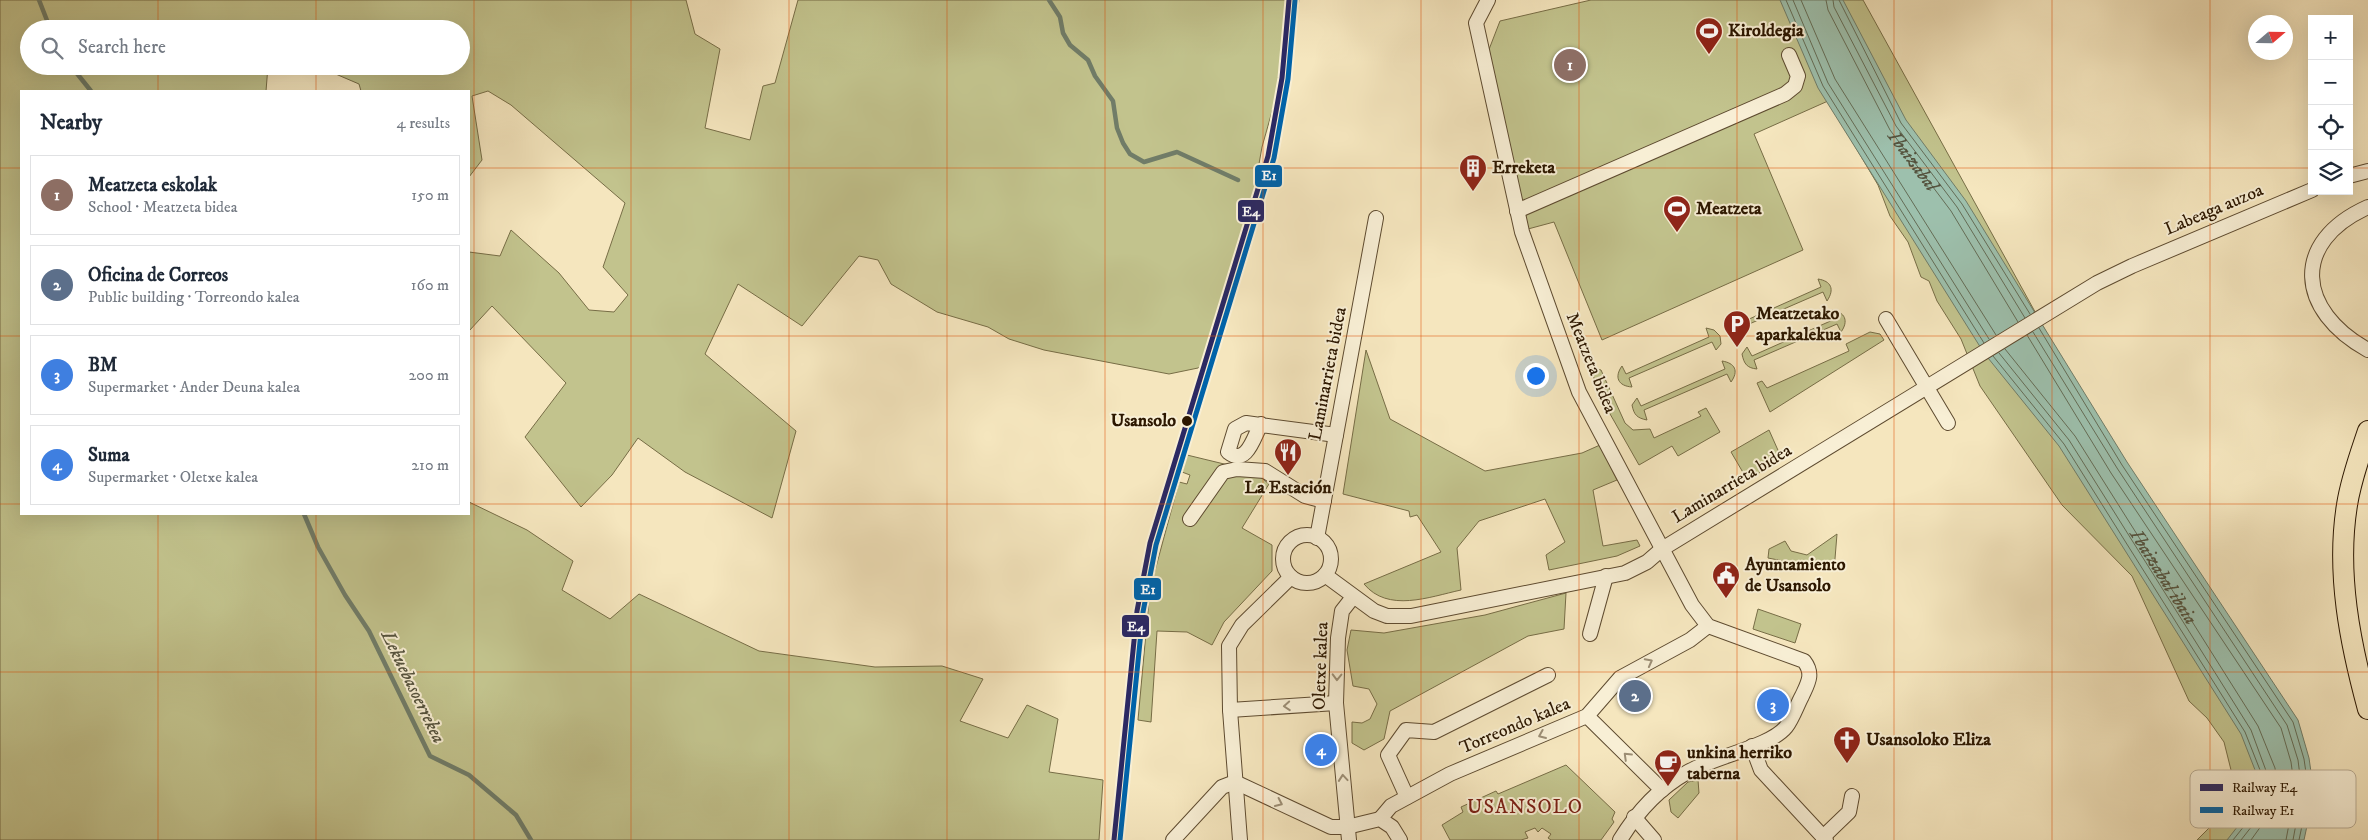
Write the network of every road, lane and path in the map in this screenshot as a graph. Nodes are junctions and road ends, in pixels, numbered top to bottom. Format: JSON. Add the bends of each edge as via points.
{"nodes":[{"id":1,"x":1488,"y":0,"type":"edge"},
{"id":2,"x":1790,"y":55,"type":"dead end"},
{"id":3,"x":2368,"y":171,"type":"edge"},
{"id":4,"x":2353,"y":175,"type":"edge"},
{"id":5,"x":2308,"y":192,"type":"edge"},
{"id":6,"x":2368,"y":207,"type":"edge"},
{"id":7,"x":1517,"y":211,"type":"junction"},
{"id":8,"x":1376,"y":218,"type":"dead end"},
{"id":9,"x":2132,"y":266,"type":"joint"},
{"id":10,"x":1886,"y":319,"type":"dead end"},
{"id":11,"x":2367,"y":349,"type":"edge"},
{"id":12,"x":1927,"y":386,"type":"junction"},
{"id":13,"x":1948,"y":423,"type":"dead end"},
{"id":14,"x":1261,"y":424,"type":"dead end"},
{"id":15,"x":2368,"y":431,"type":"edge"},
{"id":16,"x":1336,"y":435,"type":"junction"},
{"id":17,"x":1324,"y":501,"type":"junction"},
{"id":18,"x":1190,"y":519,"type":"dead end"},
{"id":19,"x":1317,"y":538,"type":"junction"},
{"id":20,"x":1662,"y":549,"type":"junction"},
{"id":21,"x":1325,"y":575,"type":"junction"},
{"id":22,"x":1606,"y":576,"type":"junction"},
{"id":23,"x":1291,"y":577,"type":"junction"},
{"id":24,"x":1352,"y":597,"type":"junction"},
{"id":25,"x":1708,"y":626,"type":"junction"},
{"id":26,"x":1590,"y":634,"type":"dead end"},
{"id":27,"x":1548,"y":675,"type":"dead end"},
{"id":28,"x":1336,"y":703,"type":"junction"},
{"id":29,"x":2368,"y":709,"type":"edge"},
{"id":30,"x":1230,"y":710,"type":"junction"},
{"id":31,"x":1587,"y":716,"type":"junction"},
{"id":32,"x":1752,"y":746,"type":"junction"},
{"id":33,"x":1228,"y":784,"type":"junction"},
{"id":34,"x":1662,"y":790,"type":"junction"},
{"id":35,"x":1852,"y":796,"type":"dead end"},
{"id":36,"x":1407,"y":797,"type":"junction"},
{"id":37,"x":1634,"y":817,"type":"junction"},
{"id":38,"x":1380,"y":819,"type":"junction"},
{"id":39,"x":1348,"y":833,"type":"edge"},
{"id":40,"x":1824,"y":839,"type":"edge"},
{"id":41,"x":1173,"y":840,"type":"edge"},
{"id":42,"x":1240,"y":840,"type":"edge"},
{"id":43,"x":1400,"y":840,"type":"edge"},
{"id":44,"x":1620,"y":840,"type":"edge"},
{"id":45,"x":1654,"y":840,"type":"edge"}],
"edges":[{"from":1,"to":7,"type":"street","name":"Meatzeta bidea","via":[[1476,23]]},
{"from":2,"to":7,"type":"street","via":[[1798,76],[1795,86],[1785,94]]},
{"from":3,"to":4,"type":"street"},
{"from":5,"to":9,"type":"street","name":"Labeaga auzoa"},
{"from":6,"to":11,"type":"street","via":[[2338,224],[2324,238],[2314,258],[2312,279],[2315,297],[2325,316],[2348,338]]},
{"from":7,"to":20,"type":"street","name":"Meatzeta bidea","via":[[1578,392]]},
{"from":8,"to":16,"type":"street","name":"Laminarrieta bidea"},
{"from":9,"to":12,"type":"street","name":"Laminarrieta bidea"},
{"from":10,"to":12,"type":"street"},
{"from":12,"to":13,"type":"street"},
{"from":12,"to":20,"type":"street","name":"Laminarrieta bidea"},
{"from":14,"to":16,"type":"street"},
{"from":15,"to":29,"type":"highway","via":[[2349,495],[2342,544],[2343,583]]},
{"from":16,"to":17,"type":"street","name":"Laminarrieta bidea"},
{"from":17,"to":18,"type":"street","via":[[1305,496],[1264,471],[1237,469],[1222,472]]},
{"from":17,"to":19,"type":"street","name":"Laminarrieta bidea"},
{"from":19,"to":21,"type":"street","via":[[1328,548],[1330,555]]},
{"from":19,"to":23,"type":"street","via":[[1295,538],[1285,549],[1284,564]]},
{"from":20,"to":22,"type":"street","name":"Laminarrieta bidea","via":[[1648,562],[1625,573]]},
{"from":20,"to":25,"type":"street","name":"Meatzeta bidea","via":[[1692,605]]},
{"from":21,"to":23,"type":"street","via":[[1312,583]]},
{"from":21,"to":24,"type":"street","name":"Laminarrieta bidea"},
{"from":22,"to":24,"type":"street","name":"Laminarrieta bidea","via":[[1411,616],[1387,616]]},
{"from":22,"to":26,"type":"street"},
{"from":23,"to":30,"type":"street","via":[[1242,625],[1229,646]]},
{"from":24,"to":28,"type":"street","name":"Oletxe kalea","one_way":true,"via":[[1342,611],[1339,628]]},
{"from":31,"to":25,"type":"street","name":"Torreondo kalea","one_way":true,"via":[[1620,678],[1690,640]]},
{"from":25,"to":32,"type":"street","via":[[1804,661],[1809,668],[1810,679],[1786,727],[1770,739]]},
{"from":27,"to":36,"type":"street","via":[[1434,732],[1406,730],[1388,755]]},
{"from":28,"to":30,"type":"street","one_way":true},
{"from":39,"to":28,"type":"street","name":"Oletxe kalea","one_way":true},
{"from":30,"to":33,"type":"street"},
{"from":34,"to":31,"type":"street","one_way":true},
{"from":31,"to":36,"type":"street","name":"Torreondo kalea","one_way":true,"via":[[1450,774]]},
{"from":32,"to":34,"type":"street","via":[[1712,760]]},
{"from":32,"to":40,"type":"street","via":[[1761,770]]},
{"from":33,"to":39,"type":"street","one_way":true},
{"from":33,"to":41,"type":"street"},
{"from":33,"to":42,"type":"street"},
{"from":34,"to":37,"type":"street"},
{"from":35,"to":40,"type":"street","via":[[1849,812]]},
{"from":36,"to":38,"type":"street","name":"Torreondo kalea","via":[[1391,806]]},
{"from":37,"to":44,"type":"street"},
{"from":37,"to":45,"type":"street"},
{"from":38,"to":39,"type":"street"},
{"from":38,"to":43,"type":"street","via":[[1392,827]]}]}
